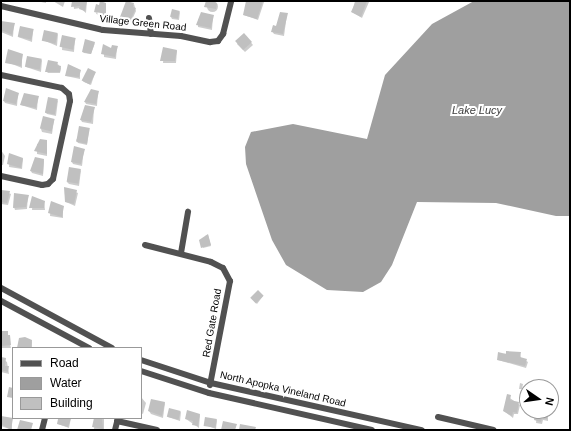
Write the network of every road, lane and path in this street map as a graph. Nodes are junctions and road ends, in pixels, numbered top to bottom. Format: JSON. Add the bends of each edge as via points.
{"nodes":[{"id":1,"x":231,"y":1,"type":"edge"},
{"id":2,"x":1,"y":6,"type":"edge"},
{"id":3,"x":150,"y":18,"type":"dead end"},
{"id":4,"x":151,"y":34,"type":"junction"},
{"id":5,"x":1,"y":75,"type":"edge"},
{"id":6,"x":1,"y":176,"type":"edge"},
{"id":7,"x":188,"y":212,"type":"dead end"},
{"id":8,"x":145,"y":245,"type":"dead end"},
{"id":9,"x":181,"y":253,"type":"junction"},
{"id":10,"x":1,"y":288,"type":"edge"},
{"id":11,"x":1,"y":300,"type":"edge"},
{"id":12,"x":87,"y":347,"type":"edge"},
{"id":13,"x":110,"y":347,"type":"edge"},
{"id":14,"x":142,"y":360,"type":"edge"},
{"id":15,"x":142,"y":371,"type":"edge"},
{"id":16,"x":211,"y":383,"type":"junction"},
{"id":17,"x":209,"y":393,"type":"junction"},
{"id":18,"x":438,"y":417,"type":"dead end"},
{"id":19,"x":45,"y":419,"type":"edge"},
{"id":20,"x":118,"y":419,"type":"edge"},
{"id":21,"x":42,"y":430,"type":"edge"},
{"id":22,"x":115,"y":430,"type":"edge"},
{"id":23,"x":157,"y":430,"type":"edge"},
{"id":24,"x":372,"y":430,"type":"edge"},
{"id":25,"x":422,"y":430,"type":"edge"},
{"id":26,"x":494,"y":430,"type":"edge"}],
"edges":[{"from":1,"to":4,"type":"street","name":"Village Green Road","via":[[223,34],[218,41]]},
{"from":2,"to":4,"type":"street","name":"Village Green Road","via":[[103,30]]},
{"from":3,"to":4,"type":"street"},
{"from":5,"to":6,"type":"street","via":[[62,88],[69,94],[70,101],[53,179],[42,185]]},
{"from":7,"to":9,"type":"street"},
{"from":8,"to":9,"type":"street","name":"Red Gate Road"},
{"from":9,"to":16,"type":"street","name":"Red Gate Road","via":[[223,268],[230,281]]},
{"from":10,"to":13,"type":"street"},
{"from":11,"to":12,"type":"street"},
{"from":14,"to":16,"type":"street","name":"North Apopka Vineland Road"},
{"from":15,"to":17,"type":"street","name":"North Apopka Vineland Road"},
{"from":16,"to":17,"type":"street","name":"Red Gate Road"},
{"from":16,"to":25,"type":"street","name":"North Apopka Vineland Road"},
{"from":17,"to":24,"type":"street","name":"North Apopka Vineland Road"},
{"from":18,"to":26,"type":"street"},
{"from":19,"to":21,"type":"street"},
{"from":20,"to":22,"type":"street"},
{"from":20,"to":23,"type":"street"}]}
